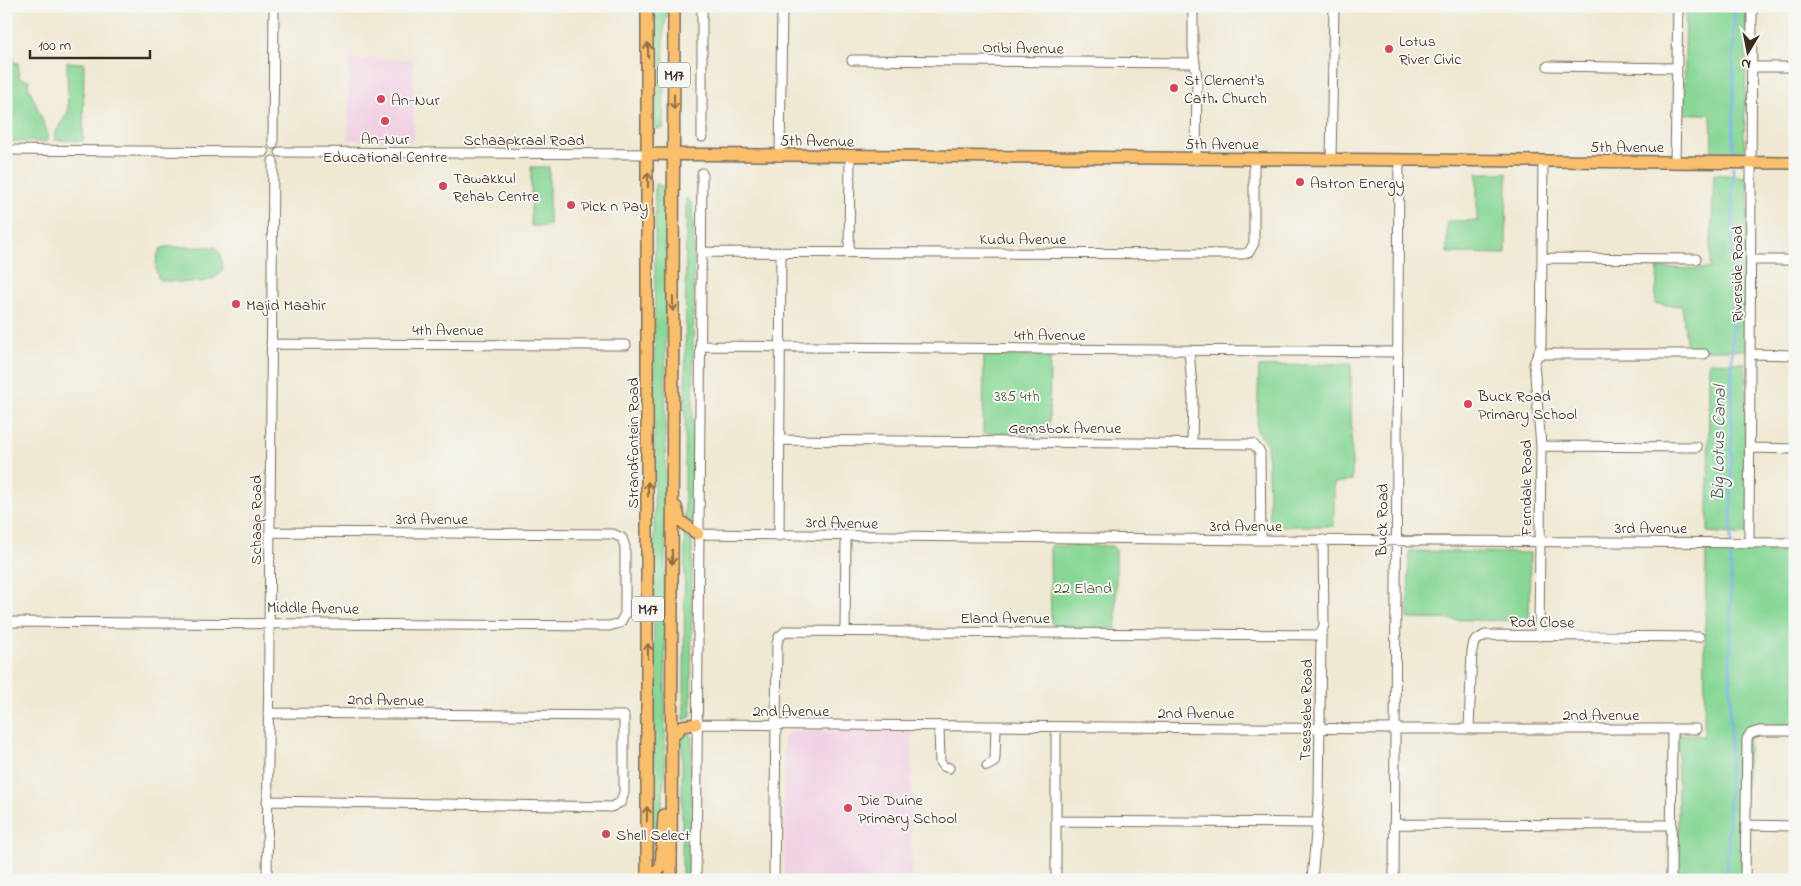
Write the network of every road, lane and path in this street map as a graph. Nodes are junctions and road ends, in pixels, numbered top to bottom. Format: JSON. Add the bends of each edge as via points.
{"nodes":[{"id":1,"x":274,"y":6,"type":"edge"},
{"id":2,"x":647,"y":6,"type":"edge"},
{"id":3,"x":674,"y":6,"type":"edge"},
{"id":4,"x":702,"y":6,"type":"edge"},
{"id":5,"x":782,"y":6,"type":"edge"},
{"id":6,"x":1193,"y":6,"type":"edge"},
{"id":7,"x":1334,"y":6,"type":"edge"},
{"id":8,"x":1678,"y":6,"type":"edge"},
{"id":9,"x":1752,"y":6,"type":"edge"},
{"id":10,"x":852,"y":60,"type":"dead end"},
{"id":11,"x":1194,"y":63,"type":"junction"},
{"id":12,"x":1548,"y":66,"type":"dead end"},
{"id":13,"x":1752,"y":67,"type":"junction"},
{"id":14,"x":1676,"y":68,"type":"junction"},
{"id":15,"x":1795,"y":68,"type":"edge"},
{"id":16,"x":702,"y":137,"type":"dead end"},
{"id":17,"x":273,"y":144,"type":"junction"},
{"id":18,"x":6,"y":150,"type":"edge"},
{"id":19,"x":264,"y":152,"type":"junction"},
{"id":20,"x":280,"y":152,"type":"junction"},
{"id":21,"x":648,"y":154,"type":"junction"},
{"id":22,"x":673,"y":154,"type":"junction"},
{"id":23,"x":780,"y":156,"type":"junction"},
{"id":24,"x":850,"y":157,"type":"junction"},
{"id":25,"x":1196,"y":160,"type":"junction"},
{"id":26,"x":1254,"y":160,"type":"junction"},
{"id":27,"x":1331,"y":160,"type":"junction"},
{"id":28,"x":272,"y":161,"type":"junction"},
{"id":29,"x":1399,"y":161,"type":"junction"},
{"id":30,"x":1543,"y":162,"type":"junction"},
{"id":31,"x":1675,"y":162,"type":"junction"},
{"id":32,"x":1752,"y":163,"type":"junction"},
{"id":33,"x":1795,"y":163,"type":"edge"},
{"id":34,"x":702,"y":173,"type":"dead end"},
{"id":35,"x":702,"y":252,"type":"junction"},
{"id":36,"x":781,"y":252,"type":"junction"},
{"id":37,"x":849,"y":252,"type":"junction"},
{"id":38,"x":1542,"y":258,"type":"junction"},
{"id":39,"x":1696,"y":259,"type":"dead end"},
{"id":40,"x":1751,"y":260,"type":"junction"},
{"id":41,"x":1795,"y":260,"type":"edge"},
{"id":42,"x":271,"y":344,"type":"junction"},
{"id":43,"x":626,"y":345,"type":"dead end"},
{"id":44,"x":701,"y":346,"type":"junction"},
{"id":45,"x":780,"y":347,"type":"junction"},
{"id":46,"x":1189,"y":350,"type":"junction"},
{"id":47,"x":1398,"y":352,"type":"junction"},
{"id":48,"x":1539,"y":354,"type":"junction"},
{"id":49,"x":1704,"y":354,"type":"dead end"},
{"id":50,"x":1751,"y":354,"type":"junction"},
{"id":51,"x":1795,"y":355,"type":"edge"},
{"id":52,"x":779,"y":440,"type":"junction"},
{"id":53,"x":1192,"y":443,"type":"junction"},
{"id":54,"x":1541,"y":446,"type":"junction"},
{"id":55,"x":1697,"y":447,"type":"dead end"},
{"id":56,"x":1750,"y":448,"type":"junction"},
{"id":57,"x":1795,"y":449,"type":"edge"},
{"id":58,"x":672,"y":491,"type":"junction"},
{"id":59,"x":270,"y":532,"type":"junction"},
{"id":60,"x":698,"y":534,"type":"junction"},
{"id":61,"x":779,"y":536,"type":"junction"},
{"id":62,"x":846,"y":537,"type":"junction"},
{"id":63,"x":1261,"y":540,"type":"junction"},
{"id":64,"x":1323,"y":540,"type":"junction"},
{"id":65,"x":1396,"y":541,"type":"junction"},
{"id":66,"x":1540,"y":542,"type":"junction"},
{"id":67,"x":1749,"y":542,"type":"junction"},
{"id":68,"x":1795,"y":542,"type":"edge"},
{"id":69,"x":6,"y":622,"type":"edge"},
{"id":70,"x":269,"y":622,"type":"junction"},
{"id":71,"x":620,"y":623,"type":"joint"},
{"id":72,"x":845,"y":630,"type":"junction"},
{"id":73,"x":1321,"y":635,"type":"junction"},
{"id":74,"x":1539,"y":636,"type":"junction"},
{"id":75,"x":1699,"y":637,"type":"dead end"},
{"id":76,"x":268,"y":712,"type":"junction"},
{"id":77,"x":696,"y":724,"type":"junction"},
{"id":78,"x":776,"y":725,"type":"junction"},
{"id":79,"x":939,"y":726,"type":"junction"},
{"id":80,"x":996,"y":726,"type":"junction"},
{"id":81,"x":1056,"y":727,"type":"junction"},
{"id":82,"x":1319,"y":728,"type":"junction"},
{"id":83,"x":1395,"y":729,"type":"junction"},
{"id":84,"x":1469,"y":729,"type":"junction"},
{"id":85,"x":1672,"y":729,"type":"junction"},
{"id":86,"x":1696,"y":729,"type":"dead end"},
{"id":87,"x":1795,"y":732,"type":"edge"},
{"id":88,"x":671,"y":739,"type":"junction"},
{"id":89,"x":671,"y":754,"type":"junction"},
{"id":90,"x":986,"y":766,"type":"dead end"},
{"id":91,"x":949,"y":768,"type":"dead end"},
{"id":92,"x":268,"y":801,"type":"junction"},
{"id":93,"x":1056,"y":821,"type":"junction"},
{"id":94,"x":1317,"y":823,"type":"junction"},
{"id":95,"x":1394,"y":824,"type":"junction"},
{"id":96,"x":1671,"y":825,"type":"junction"},
{"id":97,"x":1746,"y":825,"type":"junction"},
{"id":98,"x":1795,"y":826,"type":"edge"},
{"id":99,"x":647,"y":877,"type":"edge"},
{"id":100,"x":267,"y":880,"type":"edge"},
{"id":101,"x":671,"y":880,"type":"edge"},
{"id":102,"x":696,"y":880,"type":"edge"},
{"id":103,"x":774,"y":880,"type":"edge"},
{"id":104,"x":1056,"y":880,"type":"edge"},
{"id":105,"x":1312,"y":880,"type":"edge"},
{"id":106,"x":1394,"y":880,"type":"edge"},
{"id":107,"x":1671,"y":880,"type":"edge"},
{"id":108,"x":1745,"y":880,"type":"edge"}],
"edges":[{"from":1,"to":17,"type":"street"},
{"from":21,"to":2,"type":"main road","name":"Strandfontein Road","number":"M17","one_way":true},
{"from":3,"to":22,"type":"main road","number":"M17","one_way":true},
{"from":4,"to":16,"type":"street"},
{"from":5,"to":23,"type":"street"},
{"from":6,"to":11,"type":"street"},
{"from":7,"to":27,"type":"street"},
{"from":8,"to":14,"type":"street"},
{"from":9,"to":13,"type":"street","name":"Riverside Road"},
{"from":10,"to":11,"type":"street","name":"Oribi Avenue"},
{"from":11,"to":25,"type":"street","via":[[1197,78]]},
{"from":12,"to":14,"type":"street"},
{"from":13,"to":15,"type":"street"},
{"from":13,"to":32,"type":"street","name":"Riverside Road"},
{"from":14,"to":31,"type":"street"},
{"from":17,"to":19,"type":"street"},
{"from":17,"to":20,"type":"street"},
{"from":18,"to":19,"type":"street"},
{"from":19,"to":28,"type":"street"},
{"from":20,"to":21,"type":"street","name":"Schaapkraal Road"},
{"from":20,"to":28,"type":"street"},
{"from":21,"to":22,"type":"main road","name":"5th Avenue"},
{"from":99,"to":21,"type":"main road","name":"Strandfontein Road","number":"M17","one_way":true},
{"from":22,"to":23,"type":"main road","name":"5th Avenue"},
{"from":22,"to":58,"type":"main road","number":"M17","one_way":true},
{"from":23,"to":24,"type":"main road","name":"5th Avenue"},
{"from":24,"to":25,"type":"main road","name":"5th Avenue"},
{"from":24,"to":37,"type":"street"},
{"from":25,"to":26,"type":"main road","name":"5th Avenue"},
{"from":26,"to":27,"type":"main road","name":"5th Avenue"},
{"from":26,"to":37,"type":"street","name":"Kudu Avenue","via":[[1254,243],[1244,254]]},
{"from":27,"to":29,"type":"main road","name":"5th Avenue"},
{"from":28,"to":42,"type":"street","name":"Schaap Road"},
{"from":29,"to":30,"type":"main road","name":"5th Avenue"},
{"from":29,"to":47,"type":"street","name":"Buck Road"},
{"from":30,"to":31,"type":"main road","name":"5th Avenue"},
{"from":30,"to":38,"type":"street","name":"Ferndale Road"},
{"from":31,"to":32,"type":"main road","name":"5th Avenue"},
{"from":32,"to":33,"type":"main road","name":"5th Avenue"},
{"from":32,"to":40,"type":"street","name":"Riverside Road"},
{"from":34,"to":35,"type":"street"},
{"from":35,"to":36,"type":"street","name":"Kudu Avenue"},
{"from":35,"to":44,"type":"street"},
{"from":36,"to":37,"type":"street","name":"Kudu Avenue"},
{"from":36,"to":45,"type":"street"},
{"from":38,"to":39,"type":"street"},
{"from":38,"to":48,"type":"street","name":"Ferndale Road"},
{"from":40,"to":41,"type":"street"},
{"from":40,"to":50,"type":"street","name":"Riverside Road"},
{"from":42,"to":43,"type":"street","name":"4th Avenue"},
{"from":42,"to":59,"type":"street","name":"Schaap Road"},
{"from":44,"to":45,"type":"street","name":"4th Avenue"},
{"from":44,"to":60,"type":"street"},
{"from":45,"to":46,"type":"street","name":"4th Avenue"},
{"from":45,"to":52,"type":"street"},
{"from":46,"to":47,"type":"street","name":"4th Avenue"},
{"from":46,"to":53,"type":"street"},
{"from":47,"to":65,"type":"street","name":"Buck Road"},
{"from":48,"to":49,"type":"street"},
{"from":48,"to":54,"type":"street","name":"Ferndale Road","via":[[1534,364]]},
{"from":50,"to":51,"type":"street"},
{"from":50,"to":56,"type":"street","name":"Riverside Road"},
{"from":52,"to":53,"type":"street","name":"Gemsbok Avenue"},
{"from":52,"to":61,"type":"street"},
{"from":53,"to":63,"type":"street","name":"Gemsbok Avenue","via":[[1241,443],[1258,448]]},
{"from":54,"to":55,"type":"street"},
{"from":54,"to":66,"type":"street","name":"Ferndale Road"},
{"from":56,"to":57,"type":"street"},
{"from":56,"to":67,"type":"street","name":"Riverside Road"},
{"from":58,"to":60,"type":"main road","via":[[680,521]]},
{"from":58,"to":88,"type":"main road","number":"M17","one_way":true},
{"from":59,"to":70,"type":"street","name":"Schaap Road"},
{"from":59,"to":71,"type":"street","name":"3rd Avenue","via":[[607,534],[622,538],[626,554],[625,614]]},
{"from":60,"to":61,"type":"street","name":"3rd Avenue"},
{"from":60,"to":77,"type":"street"},
{"from":61,"to":62,"type":"street","name":"3rd Avenue"},
{"from":62,"to":63,"type":"street","name":"3rd Avenue"},
{"from":62,"to":72,"type":"street"},
{"from":63,"to":64,"type":"street","name":"3rd Avenue"},
{"from":64,"to":65,"type":"street","name":"3rd Avenue"},
{"from":64,"to":73,"type":"street","name":"Tsessebe Road","via":[[1324,625]]},
{"from":65,"to":66,"type":"street","name":"3rd Avenue"},
{"from":65,"to":83,"type":"street","name":"Buck Road"},
{"from":66,"to":67,"type":"street","name":"3rd Avenue"},
{"from":66,"to":74,"type":"street","name":"Ferndale Road"},
{"from":67,"to":68,"type":"street","name":"3rd Avenue"},
{"from":69,"to":70,"type":"street","name":"Middle Avenue"},
{"from":70,"to":71,"type":"street","name":"Middle Avenue","via":[[610,626]]},
{"from":70,"to":76,"type":"street","name":"Schaap Road"},
{"from":72,"to":73,"type":"street","name":"Eland Avenue"},
{"from":72,"to":78,"type":"street","name":"Eland Avenue","via":[[792,630],[779,637]]},
{"from":73,"to":82,"type":"street","name":"Tsessebe Road"},
{"from":74,"to":75,"type":"street","name":"Rod Close"},
{"from":74,"to":84,"type":"street","name":"Rod Close","via":[[1485,635],[1474,642]]},
{"from":76,"to":92,"type":"street","name":"Schaap Road"},
{"from":76,"to":92,"type":"street","name":"2nd Avenue","via":[[624,716],[624,792],[618,804],[611,807]]},
{"from":77,"to":78,"type":"street","name":"2nd Avenue"},
{"from":77,"to":88,"type":"main road","via":[[682,726]]},
{"from":77,"to":102,"type":"street"},
{"from":78,"to":79,"type":"street","name":"2nd Avenue"},
{"from":78,"to":103,"type":"street"},
{"from":79,"to":80,"type":"street","name":"2nd Avenue"},
{"from":79,"to":91,"type":"street","via":[[940,762]]},
{"from":80,"to":81,"type":"street","name":"2nd Avenue"},
{"from":80,"to":90,"type":"street","via":[[996,758]]},
{"from":81,"to":82,"type":"street","name":"2nd Avenue"},
{"from":81,"to":93,"type":"street"},
{"from":82,"to":83,"type":"street","name":"2nd Avenue"},
{"from":82,"to":94,"type":"street","name":"Tsessebe Road"},
{"from":83,"to":84,"type":"street","name":"2nd Avenue"},
{"from":83,"to":95,"type":"street","name":"Buck Road"},
{"from":84,"to":85,"type":"street","name":"2nd Avenue"},
{"from":85,"to":86,"type":"street","name":"2nd Avenue"},
{"from":85,"to":96,"type":"street"},
{"from":87,"to":97,"type":"street","via":[[1759,731],[1750,734],[1747,743]]},
{"from":88,"to":89,"type":"main road","number":"M17"},
{"from":89,"to":99,"type":"main road","via":[[661,867]]},
{"from":89,"to":101,"type":"main road","number":"M17"},
{"from":92,"to":100,"type":"street","name":"Schaap Road"},
{"from":93,"to":94,"type":"street"},
{"from":93,"to":104,"type":"street"},
{"from":94,"to":105,"type":"street","name":"Tsessebe Road"},
{"from":95,"to":96,"type":"street"},
{"from":95,"to":106,"type":"street","name":"Buck Road"},
{"from":96,"to":107,"type":"street"},
{"from":97,"to":98,"type":"street"},
{"from":97,"to":108,"type":"street"}]}
